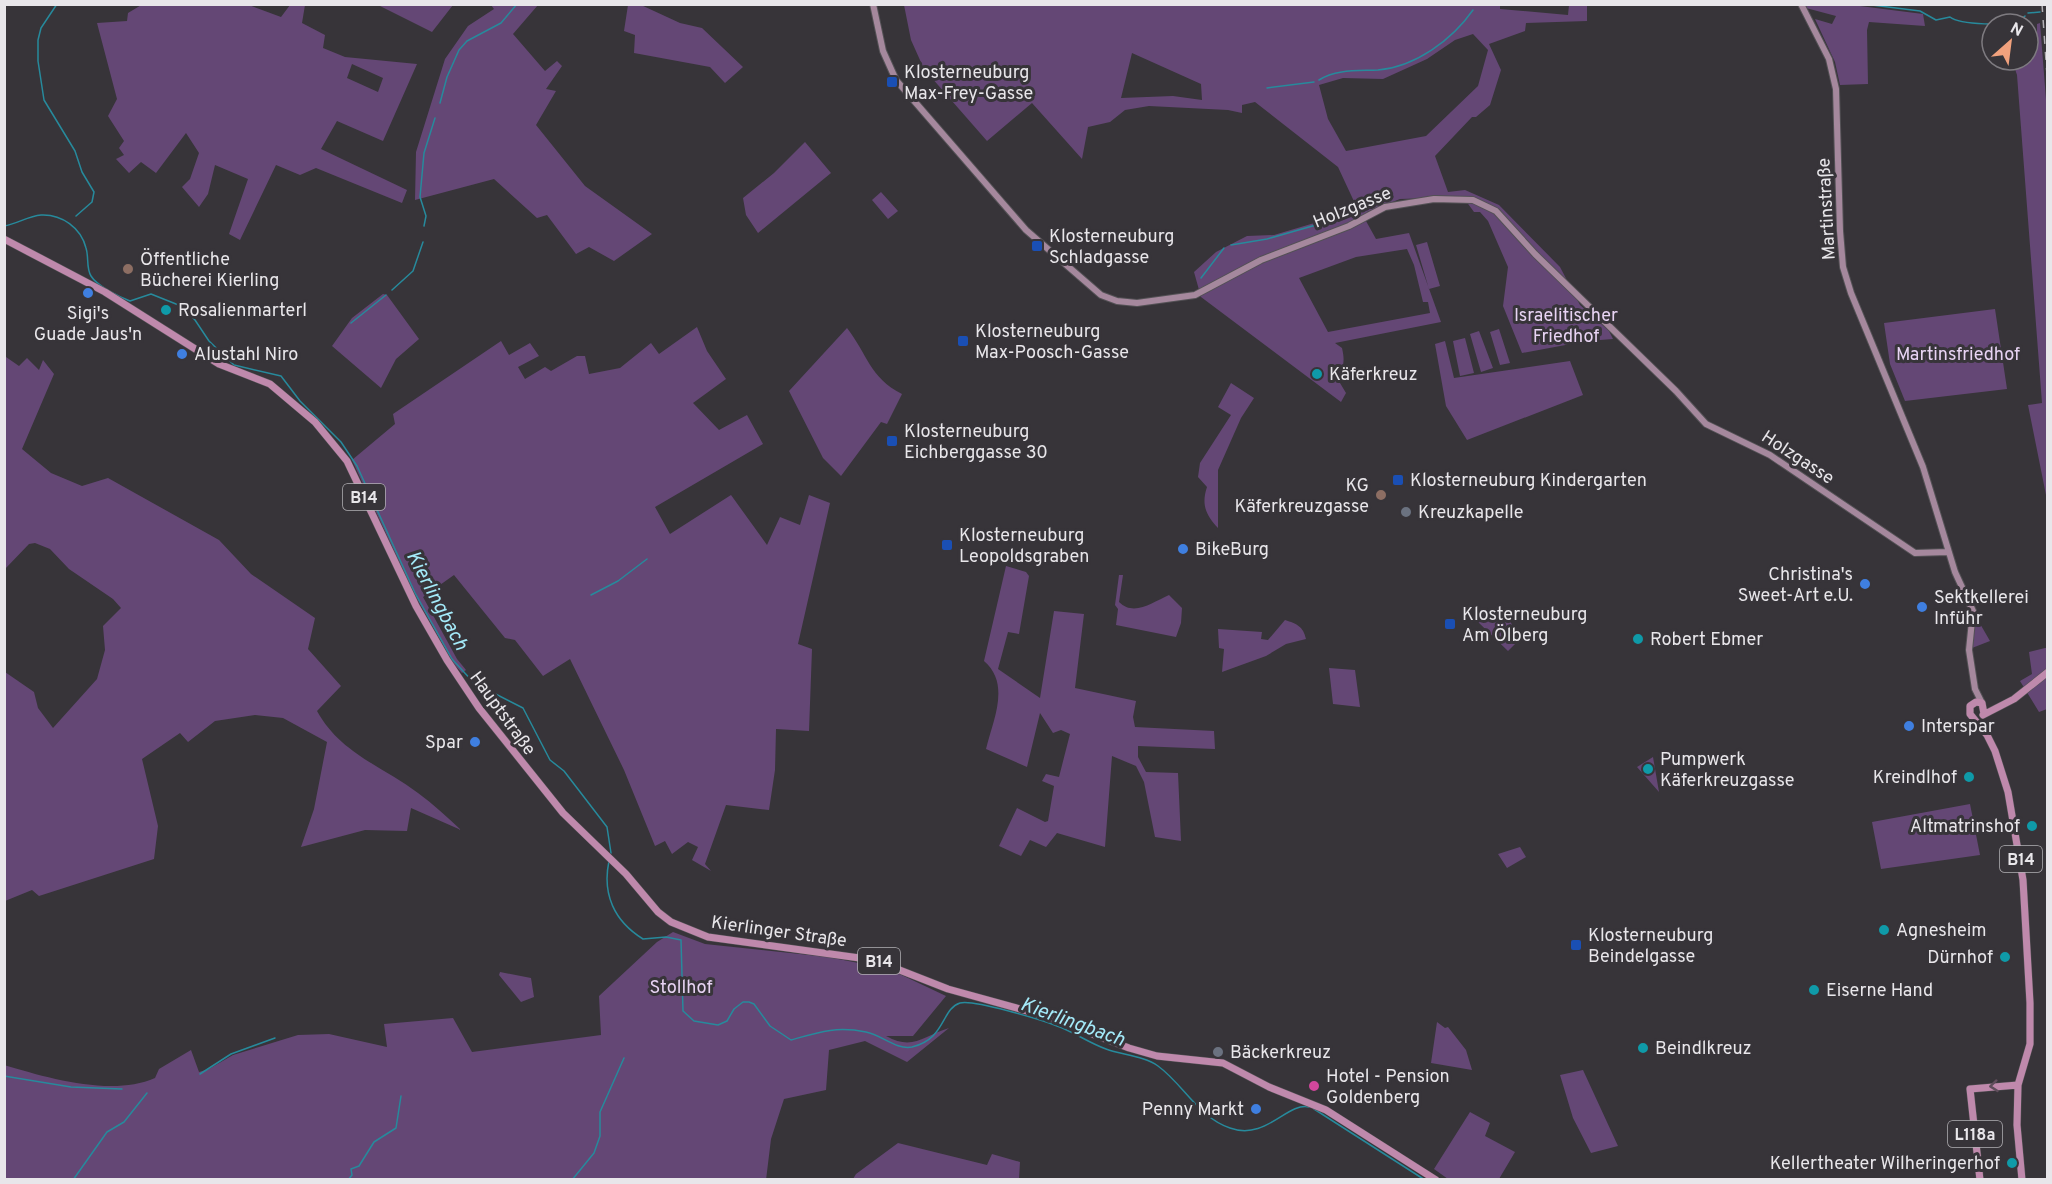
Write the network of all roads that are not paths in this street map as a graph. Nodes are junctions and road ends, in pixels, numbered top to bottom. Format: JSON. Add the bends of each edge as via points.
{"nodes":[{"id":1,"x":873,"y":4,"type":"edge"},
{"id":2,"x":1801,"y":4,"type":"edge"},
{"id":3,"x":4,"y":239,"type":"edge"},
{"id":4,"x":1948,"y":552,"type":"junction"},
{"id":5,"x":2048,"y":672,"type":"edge"},
{"id":6,"x":1975,"y":688,"type":"junction"},
{"id":7,"x":2005,"y":702,"type":"junction"},
{"id":8,"x":1982,"y":704,"type":"junction"},
{"id":9,"x":1970,"y":706,"type":"junction"},
{"id":10,"x":1983,"y":715,"type":"junction"},
{"id":11,"x":1974,"y":717,"type":"junction"},
{"id":12,"x":1987,"y":735,"type":"junction"},
{"id":13,"x":606,"y":855,"type":"joint"},
{"id":14,"x":2018,"y":1085,"type":"junction"},
{"id":15,"x":1436,"y":1179,"type":"edge"},
{"id":16,"x":1980,"y":1179,"type":"edge"},
{"id":17,"x":2022,"y":1179,"type":"edge"}],
"edges":[{"from":1,"to":4,"type":"street","name":"Holzgasse","via":[[883,51],[896,80],[1026,230],[1101,295],[1137,303],[1195,295],[1261,260],[1349,226],[1379,208],[1434,200],[1473,201],[1496,211],[1706,424],[1770,455],[1915,553]]},
{"from":2,"to":4,"type":"street","name":"Martinstraße","via":[[1829,59],[1836,89],[1844,267],[1851,293],[1923,467]]},
{"from":3,"to":13,"type":"main road","name":"Hauptstraße","number":"B14","via":[[80,277],[227,368],[276,387],[315,422],[342,452],[406,586],[447,660],[514,756]]},
{"from":4,"to":6,"type":"street","name":"Martinstraße","via":[[1973,611],[1969,650]]},
{"from":5,"to":7,"type":"main road"},
{"from":6,"to":8,"type":"street"},
{"from":6,"to":9,"type":"street"},
{"from":7,"to":8,"type":"main road"},
{"from":7,"to":10,"type":"main road"},
{"from":8,"to":9,"type":"main road"},
{"from":8,"to":10,"type":"main road","number":"B14"},
{"from":9,"to":11,"type":"main road","number":"B14"},
{"from":10,"to":11,"type":"main road"},
{"from":10,"to":12,"type":"main road","number":"B14"},
{"from":11,"to":12,"type":"main road","number":"B14"},
{"from":12,"to":14,"type":"main road","number":"B14","via":[[2008,792],[2023,880],[2030,1044]]},
{"from":13,"to":15,"type":"main road","name":"Kierlinger Straße","number":"B14","via":[[658,912],[687,931],[719,939],[874,960],[944,988],[1045,1016],[1129,1048],[1158,1056],[1223,1063],[1326,1110]]},
{"from":14,"to":16,"type":"main road","number":"L118a","one_way":true,"via":[[1970,1089]]},
{"from":14,"to":17,"type":"main road","number":"B14"}]}
